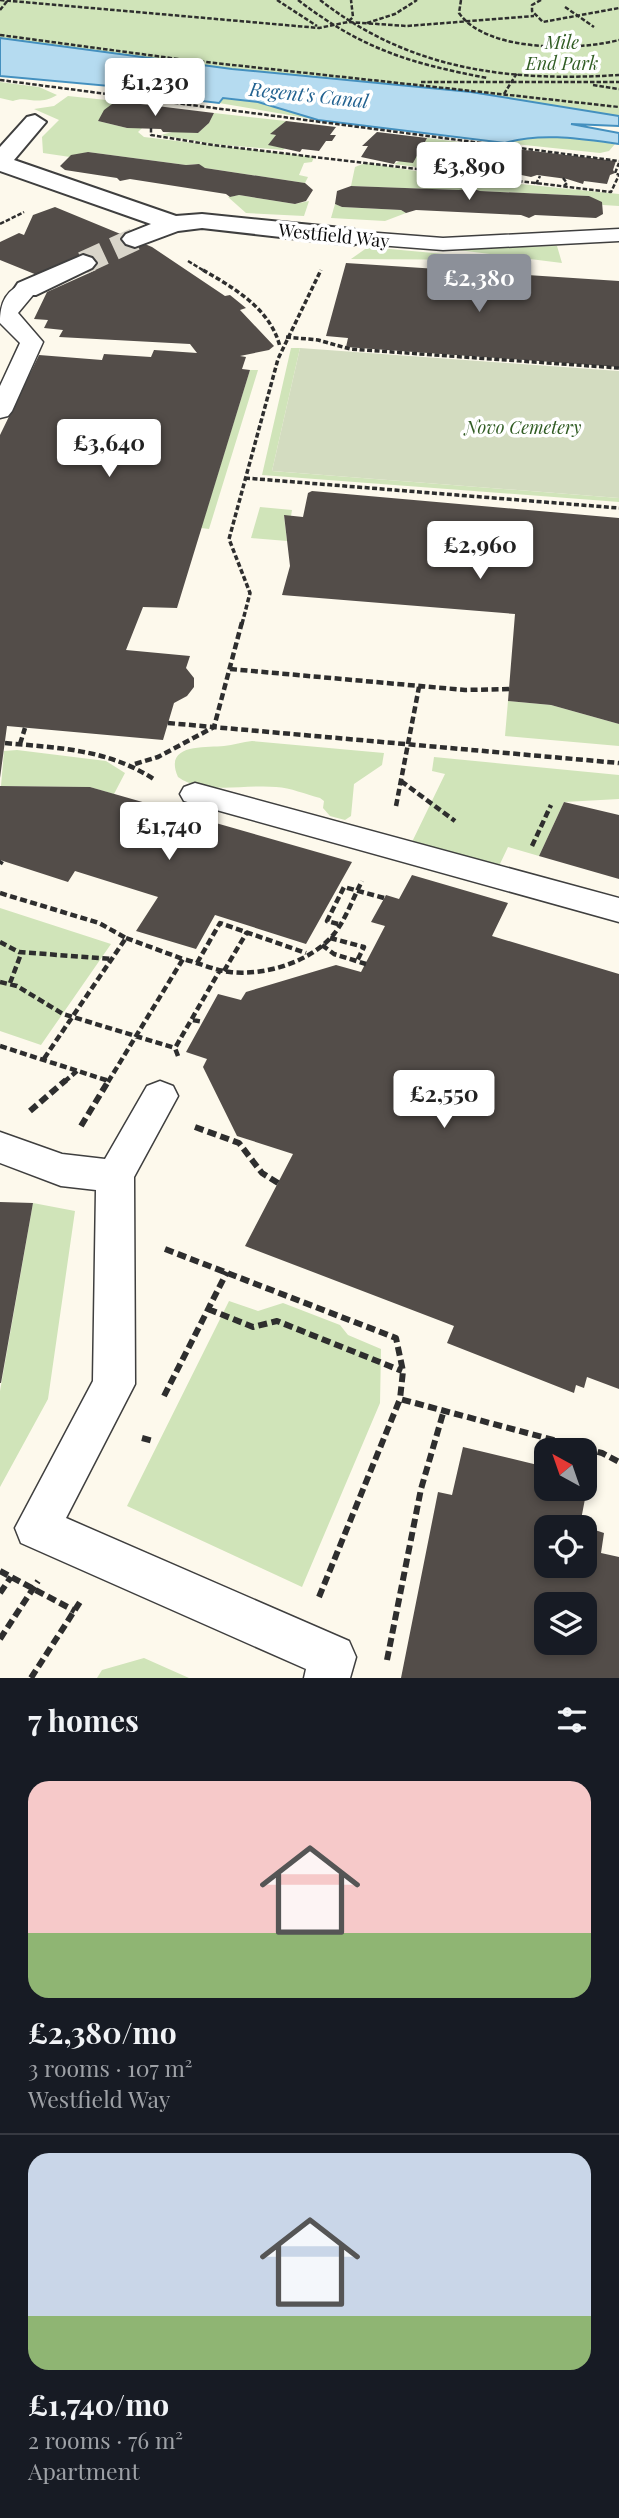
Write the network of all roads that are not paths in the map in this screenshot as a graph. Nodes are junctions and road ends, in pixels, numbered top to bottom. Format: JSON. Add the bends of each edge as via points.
{"nodes":[{"id":1,"x":35,"y":122,"type":"dead end"},
{"id":2,"x":0,"y":162,"type":"edge"},
{"id":3,"x":174,"y":224,"type":"junction"},
{"id":4,"x":619,"y":236,"type":"edge"},
{"id":5,"x":347,"y":237,"type":"joint"},
{"id":6,"x":135,"y":239,"type":"tunnel mouth"},
{"id":7,"x":83,"y":263,"type":"tunnel mouth"},
{"id":8,"x":27,"y":289,"type":"joint"},
{"id":9,"x":0,"y":411,"type":"edge"},
{"id":10,"x":195,"y":794,"type":"road end"},
{"id":11,"x":619,"y":911,"type":"edge"},
{"id":12,"x":160,"y":1096,"type":"road end"},
{"id":13,"x":0,"y":1147,"type":"edge"},
{"id":14,"x":115,"y":1175,"type":"junction"},
{"id":15,"x":327,"y":1678,"type":"edge"}],
"edges":[{"from":1,"to":2,"type":"street"},
{"from":2,"to":3,"type":"street"},
{"from":3,"to":5,"type":"street","name":"Westfield Way","via":[[230,223]]},
{"from":3,"to":6,"type":"street","name":"Westfield Way"},
{"from":4,"to":5,"type":"lane","name":"Westfield Way","via":[[443,244]]},
{"from":7,"to":8,"type":"street"},
{"from":8,"to":9,"type":"lane","via":[[7,313],[32,342]]},
{"from":10,"to":11,"type":"lane"},
{"from":12,"to":14,"type":"lane"},
{"from":13,"to":14,"type":"lane","via":[[54,1167]]},
{"from":14,"to":15,"type":"lane","via":[[114,1384],[37,1528],[333,1657]]}]}
